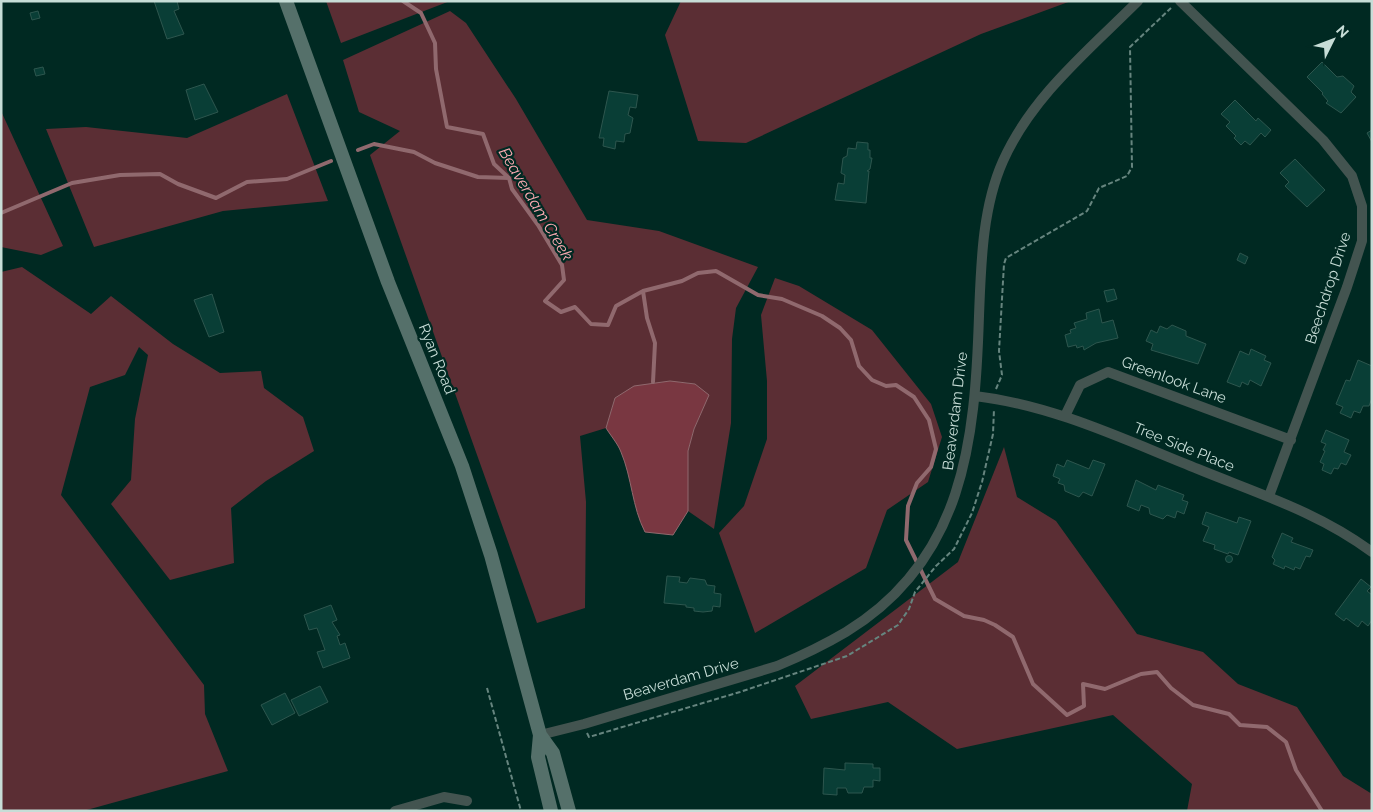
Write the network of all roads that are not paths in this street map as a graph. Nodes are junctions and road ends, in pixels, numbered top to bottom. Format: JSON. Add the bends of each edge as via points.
{"nodes":[{"id":1,"x":286,"y":1,"type":"edge"},
{"id":2,"x":1138,"y":1,"type":"edge"},
{"id":3,"x":1176,"y":4,"type":"edge"},
{"id":4,"x":975,"y":396,"type":"junction"},
{"id":5,"x":1065,"y":416,"type":"junction"},
{"id":6,"x":1291,"y":440,"type":"junction"},
{"id":7,"x":1268,"y":496,"type":"junction"},
{"id":8,"x":1372,"y":552,"type":"edge"},
{"id":9,"x":540,"y":734,"type":"junction"},
{"id":10,"x":467,"y":801,"type":"dead end"},
{"id":11,"x":395,"y":811,"type":"edge"},
{"id":12,"x":551,"y":811,"type":"edge"},
{"id":13,"x":569,"y":811,"type":"edge"}],
"edges":[{"from":1,"to":9,"type":"main road","name":"Ryan Road","via":[[388,282],[462,466],[491,555]]},
{"from":2,"to":4,"type":"street","name":"Beaverdam Drive","via":[[1051,87],[1003,161],[988,211],[982,260]]},
{"from":3,"to":6,"type":"street","name":"Beechdrop Drive","via":[[1322,140],[1352,176],[1362,206],[1362,241]]},
{"from":4,"to":5,"type":"street","name":"Tree Side Place","via":[[1023,403]]},
{"from":4,"to":9,"type":"street","name":"Beaverdam Drive","via":[[960,483],[940,533],[898,591],[847,632],[777,666],[584,724]]},
{"from":5,"to":6,"type":"street","name":"Greenlook Lane","via":[[1080,385],[1108,372]]},
{"from":5,"to":7,"type":"street","name":"Tree Side Place"},
{"from":6,"to":7,"type":"street","name":"Beechdrop Drive"},
{"from":7,"to":8,"type":"street","name":"Tree Side Place","via":[[1345,532]]},
{"from":9,"to":12,"type":"main road","name":"Ryan Road","via":[[538,757]]},
{"from":9,"to":13,"type":"main road","name":"Ryan Road","via":[[553,753]]},
{"from":10,"to":11,"type":"street","via":[[444,796]]}]}
